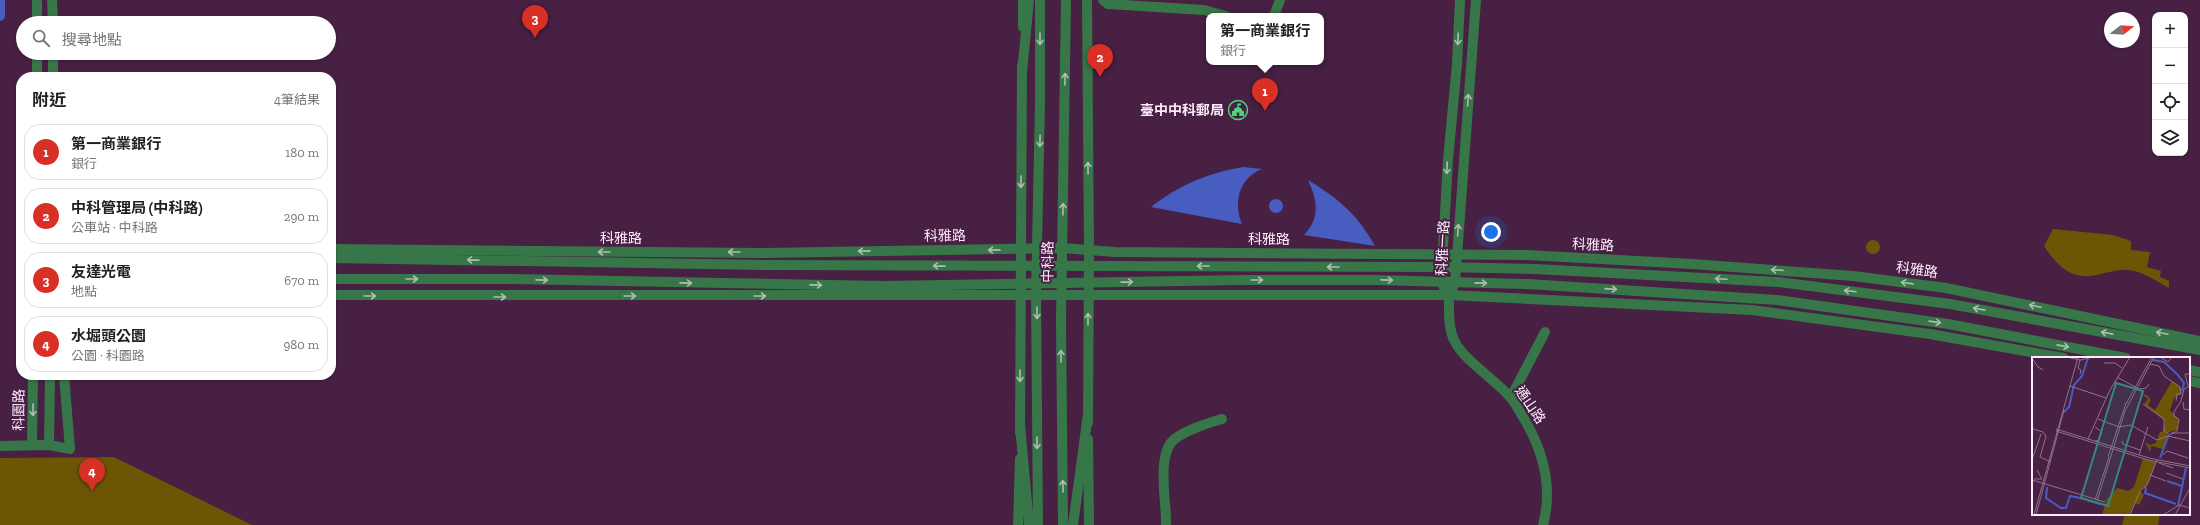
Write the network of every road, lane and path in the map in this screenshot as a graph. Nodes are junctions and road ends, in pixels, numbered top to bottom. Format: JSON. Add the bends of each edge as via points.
{"nodes":[{"id":1,"x":36,"y":0,"type":"edge"},
{"id":2,"x":52,"y":0,"type":"edge"},
{"id":3,"x":1023,"y":0,"type":"edge"},
{"id":4,"x":1029,"y":0,"type":"edge"},
{"id":5,"x":1040,"y":0,"type":"edge"},
{"id":6,"x":1066,"y":0,"type":"edge"},
{"id":7,"x":1087,"y":0,"type":"edge"},
{"id":8,"x":1103,"y":0,"type":"edge"},
{"id":9,"x":1280,"y":0,"type":"edge"},
{"id":10,"x":1460,"y":0,"type":"edge"},
{"id":11,"x":1476,"y":0,"type":"edge"},
{"id":12,"x":1215,"y":13,"type":"edge"},
{"id":13,"x":1275,"y":13,"type":"edge"},
{"id":14,"x":37,"y":16,"type":"edge"},
{"id":15,"x":53,"y":16,"type":"edge"},
{"id":16,"x":37,"y":60,"type":"edge"},
{"id":17,"x":53,"y":60,"type":"edge"},
{"id":18,"x":37,"y":72,"type":"edge"},
{"id":19,"x":53,"y":72,"type":"edge"},
{"id":20,"x":1022,"y":73,"type":"junction"},
{"id":21,"x":1062,"y":248,"type":"junction"},
{"id":22,"x":336,"y":249,"type":"edge"},
{"id":23,"x":1021,"y":249,"type":"junction"},
{"id":24,"x":1037,"y":249,"type":"junction"},
{"id":25,"x":1089,"y":249,"type":"junction"},
{"id":26,"x":1443,"y":253,"type":"junction"},
{"id":27,"x":1456,"y":254,"type":"junction"},
{"id":28,"x":336,"y":258,"type":"edge"},
{"id":29,"x":1089,"y":266,"type":"junction"},
{"id":30,"x":1020,"y":267,"type":"junction"},
{"id":31,"x":1037,"y":267,"type":"junction"},
{"id":32,"x":1062,"y":267,"type":"junction"},
{"id":33,"x":1442,"y":267,"type":"junction"},
{"id":34,"x":1455,"y":268,"type":"junction"},
{"id":35,"x":336,"y":279,"type":"edge"},
{"id":36,"x":1062,"y":282,"type":"junction"},
{"id":37,"x":1088,"y":282,"type":"junction"},
{"id":38,"x":1020,"y":283,"type":"junction"},
{"id":39,"x":1037,"y":283,"type":"junction"},
{"id":40,"x":1442,"y":283,"type":"junction"},
{"id":41,"x":1455,"y":283,"type":"junction"},
{"id":42,"x":336,"y":295,"type":"edge"},
{"id":43,"x":1036,"y":295,"type":"junction"},
{"id":44,"x":1088,"y":295,"type":"junction"},
{"id":45,"x":1448,"y":295,"type":"junction"},
{"id":46,"x":1020,"y":296,"type":"junction"},
{"id":47,"x":1061,"y":296,"type":"junction"},
{"id":48,"x":1545,"y":332,"type":"dead end"},
{"id":49,"x":2200,"y":341,"type":"edge"},
{"id":50,"x":2200,"y":350,"type":"edge"},
{"id":51,"x":2058,"y":357,"type":"edge"},
{"id":52,"x":2121,"y":357,"type":"edge"},
{"id":53,"x":2190,"y":370,"type":"edge"},
{"id":54,"x":2200,"y":372,"type":"edge"},
{"id":55,"x":34,"y":380,"type":"edge"},
{"id":56,"x":50,"y":380,"type":"edge"},
{"id":57,"x":64,"y":380,"type":"edge"},
{"id":58,"x":2190,"y":381,"type":"edge"},
{"id":59,"x":2200,"y":383,"type":"edge"},
{"id":60,"x":1511,"y":397,"type":"junction"},
{"id":61,"x":1088,"y":414,"type":"junction"},
{"id":62,"x":1222,"y":419,"type":"dead end"},
{"id":63,"x":1020,"y":425,"type":"junction"},
{"id":64,"x":32,"y":445,"type":"junction"},
{"id":65,"x":49,"y":445,"type":"junction"},
{"id":66,"x":0,"y":446,"type":"edge"},
{"id":67,"x":1018,"y":525,"type":"edge"},
{"id":68,"x":1029,"y":525,"type":"edge"},
{"id":69,"x":1038,"y":525,"type":"edge"},
{"id":70,"x":1063,"y":525,"type":"edge"},
{"id":71,"x":1073,"y":525,"type":"edge"},
{"id":72,"x":1089,"y":525,"type":"edge"},
{"id":73,"x":1166,"y":525,"type":"edge"},
{"id":74,"x":1543,"y":525,"type":"edge"}],
"edges":[{"from":1,"to":14,"type":"street"},
{"from":2,"to":15,"type":"street"},
{"from":3,"to":20,"type":"street","name":"中科路"},
{"from":4,"to":20,"type":"street"},
{"from":5,"to":24,"type":"street","name":"中科路","one_way":true},
{"from":21,"to":6,"type":"street","name":"中科路","one_way":true},
{"from":25,"to":7,"type":"street","one_way":true},
{"from":8,"to":12,"type":"street","via":[[1108,4],[1204,10]]},
{"from":9,"to":13,"type":"street"},
{"from":10,"to":26,"type":"street","name":"科雅一路","one_way":true},
{"from":27,"to":11,"type":"street","name":"科雅一路","one_way":true},
{"from":16,"to":18,"type":"street"},
{"from":17,"to":19,"type":"street"},
{"from":20,"to":23,"type":"street","name":"中科路","one_way":true},
{"from":21,"to":24,"type":"street","name":"科雅路"},
{"from":21,"to":25,"type":"street","name":"科雅路"},
{"from":21,"to":32,"type":"street","name":"中科路"},
{"from":23,"to":22,"type":"street","name":"科雅路","one_way":true,"via":[[749,252]]},
{"from":23,"to":24,"type":"street","name":"科雅路"},
{"from":23,"to":30,"type":"street","name":"中科路"},
{"from":24,"to":31,"type":"street","name":"中科路"},
{"from":25,"to":26,"type":"street","name":"科雅路","via":[[1115,252]]},
{"from":25,"to":29,"type":"street"},
{"from":26,"to":27,"type":"street","name":"科雅路"},
{"from":26,"to":33,"type":"street","name":"科雅一路"},
{"from":27,"to":34,"type":"street","name":"科雅一路"},
{"from":49,"to":27,"type":"street","name":"科雅路","one_way":true,"via":[[1946,288],[1853,276],[1692,264],[1527,255]]},
{"from":30,"to":28,"type":"street","name":"科雅路","one_way":true},
{"from":29,"to":32,"type":"street","name":"科雅路"},
{"from":33,"to":29,"type":"street","name":"科雅路","one_way":true},
{"from":29,"to":37,"type":"street"},
{"from":30,"to":31,"type":"street","name":"科雅路"},
{"from":30,"to":38,"type":"street","name":"中科路"},
{"from":31,"to":32,"type":"street","name":"科雅路"},
{"from":31,"to":39,"type":"street","name":"中科路"},
{"from":32,"to":36,"type":"street","name":"中科路"},
{"from":33,"to":34,"type":"street","name":"科雅路"},
{"from":33,"to":40,"type":"street","name":"科雅一路"},
{"from":34,"to":41,"type":"street","name":"科雅一路"},
{"from":50,"to":34,"type":"street","name":"科雅路","one_way":true,"via":[[1950,304],[1778,282],[1536,269]]},
{"from":35,"to":38,"type":"street","one_way":true,"via":[[521,279],[884,286]]},
{"from":36,"to":37,"type":"street"},
{"from":36,"to":39,"type":"street"},
{"from":36,"to":47,"type":"street","name":"中科路"},
{"from":37,"to":40,"type":"street","one_way":true,"via":[[1375,280]]},
{"from":37,"to":44,"type":"street"},
{"from":38,"to":39,"type":"street"},
{"from":38,"to":46,"type":"street","name":"中科路"},
{"from":39,"to":43,"type":"street","name":"中科路"},
{"from":40,"to":41,"type":"street"},
{"from":40,"to":45,"type":"street","name":"科雅一路"},
{"from":41,"to":45,"type":"street","name":"科雅一路"},
{"from":41,"to":52,"type":"street","one_way":true,"via":[[1528,284],[1776,300],[1948,324]]},
{"from":42,"to":46,"type":"street","one_way":true},
{"from":43,"to":46,"type":"street"},
{"from":43,"to":47,"type":"street"},
{"from":43,"to":69,"type":"street","name":"中科路","one_way":true},
{"from":44,"to":45,"type":"street"},
{"from":44,"to":47,"type":"street"},
{"from":61,"to":44,"type":"street","one_way":true},
{"from":45,"to":51,"type":"street","via":[[1752,310],[1930,334]]},
{"from":45,"to":60,"type":"street","name":"通山路","via":[[1454,341],[1474,364]]},
{"from":46,"to":63,"type":"street","name":"中科路","one_way":true},
{"from":70,"to":47,"type":"street","name":"中科路","one_way":true},
{"from":48,"to":60,"type":"street"},
{"from":53,"to":54,"type":"street"},
{"from":55,"to":64,"type":"street","name":"科園路","one_way":true},
{"from":56,"to":65,"type":"street"},
{"from":57,"to":65,"type":"street","via":[[70,449]]},
{"from":58,"to":59,"type":"street"},
{"from":60,"to":74,"type":"street","name":"通山路","via":[[1534,436],[1546,469],[1547,492]]},
{"from":61,"to":71,"type":"street"},
{"from":61,"to":72,"type":"street"},
{"from":62,"to":73,"type":"street","via":[[1174,439],[1165,453],[1163,473],[1167,507]]},
{"from":63,"to":67,"type":"street","name":"中科路"},
{"from":63,"to":68,"type":"street"},
{"from":64,"to":65,"type":"street"},
{"from":64,"to":66,"type":"street"}]}
